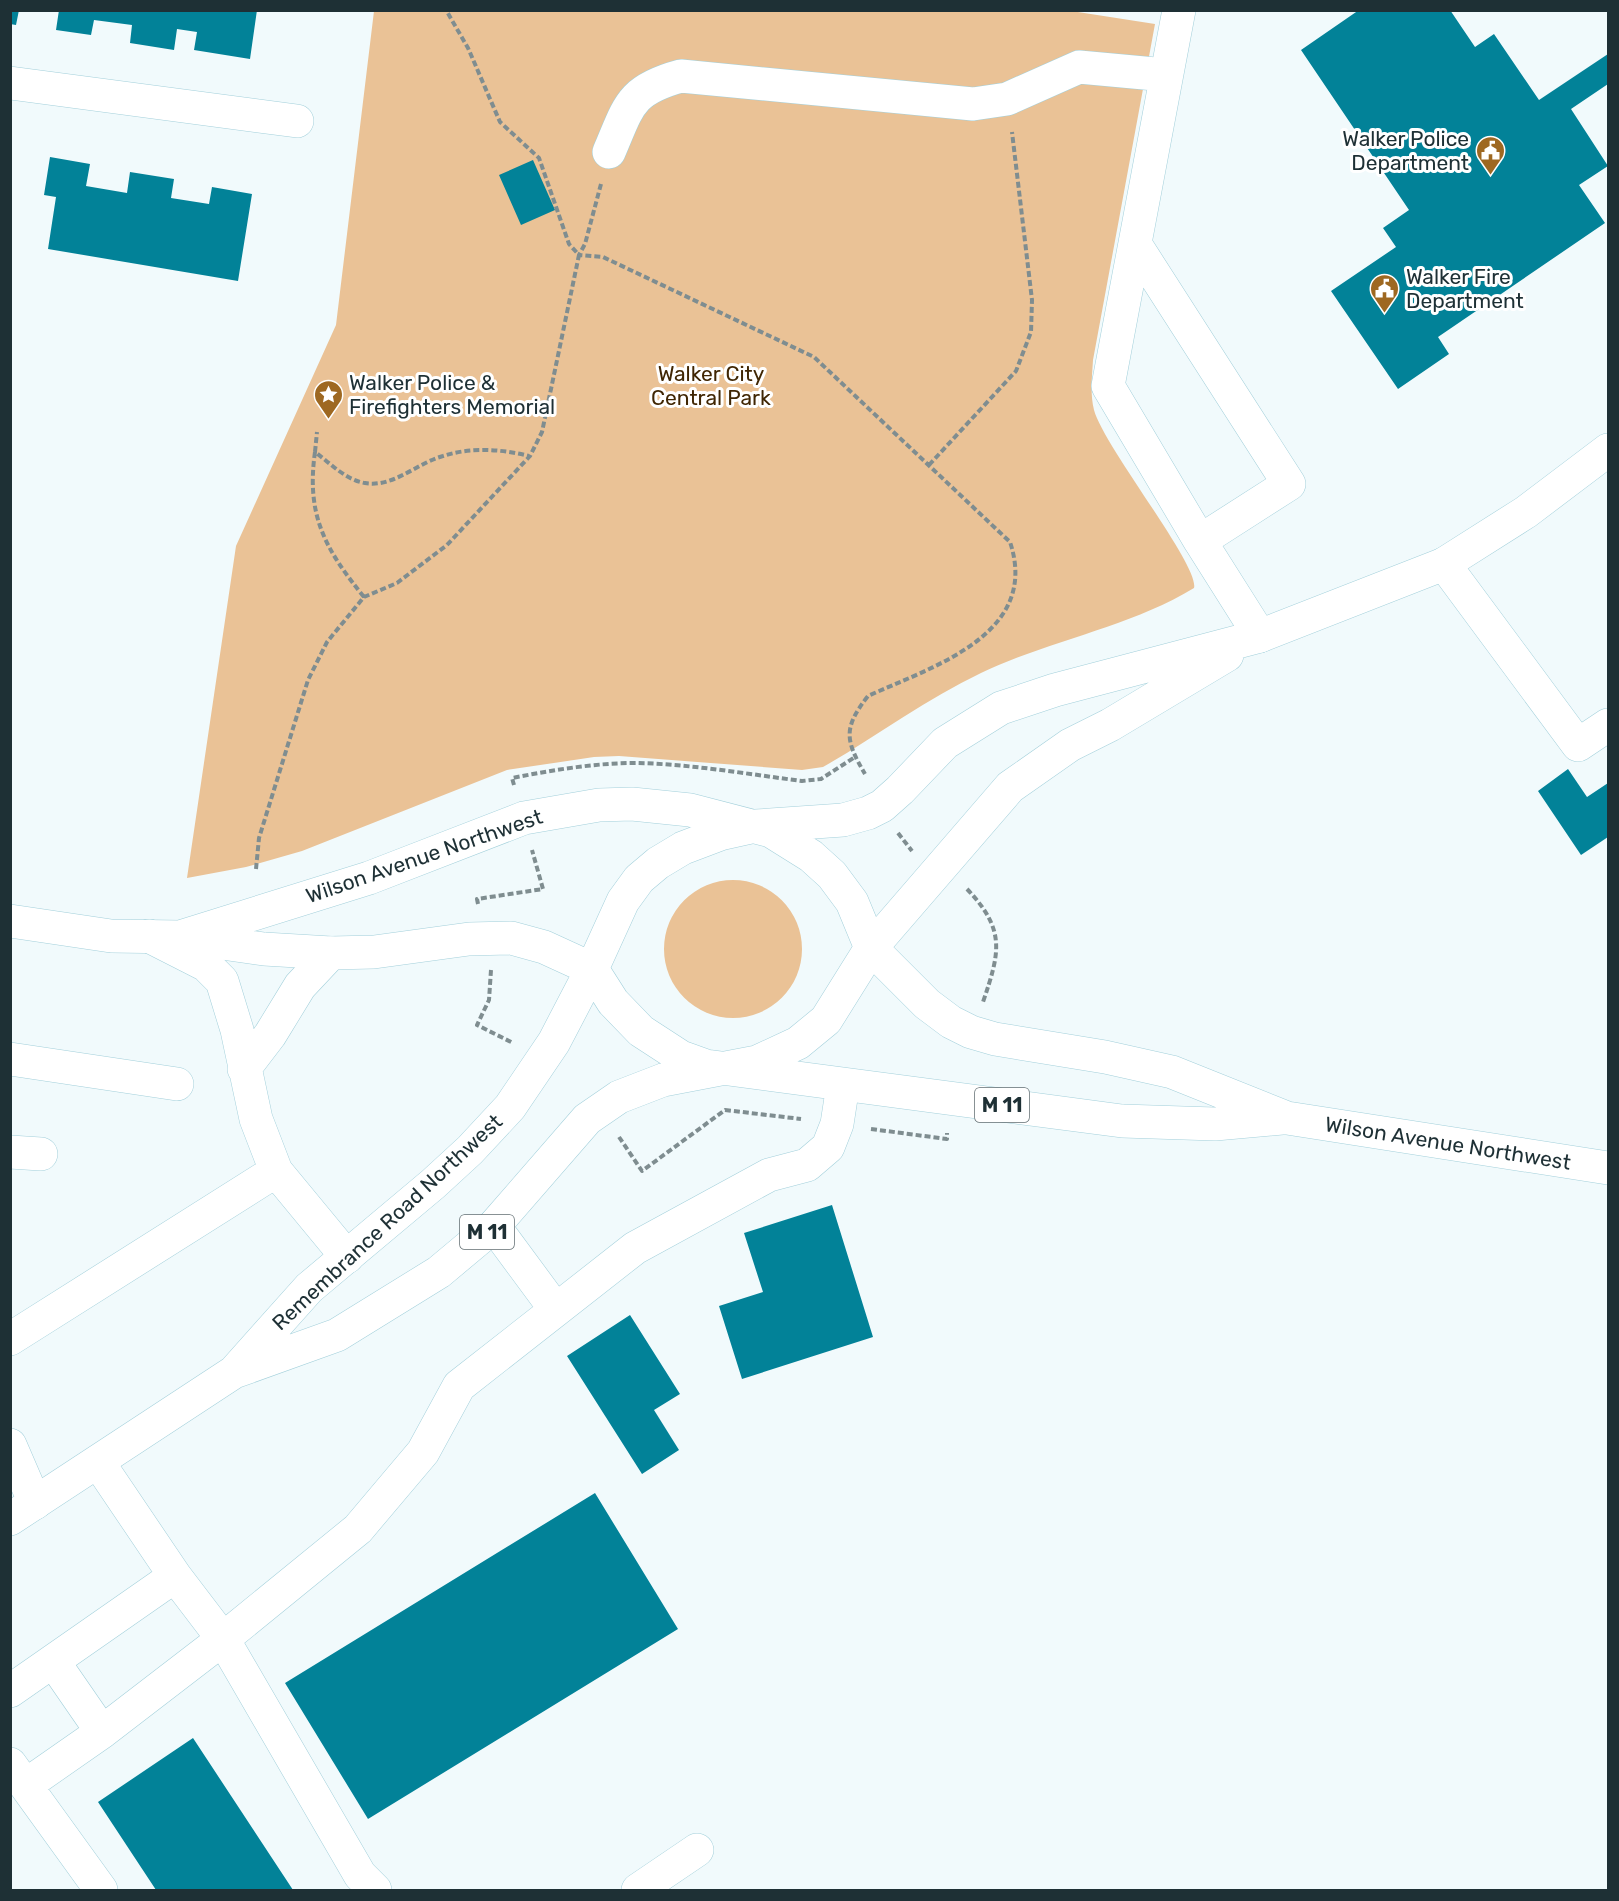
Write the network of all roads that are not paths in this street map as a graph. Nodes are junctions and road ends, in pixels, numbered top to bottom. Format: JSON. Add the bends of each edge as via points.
{"nodes":[{"id":1,"x":1179,"y":10,"type":"edge"},
{"id":2,"x":1166,"y":75,"type":"junction"},
{"id":3,"x":10,"y":83,"type":"edge"},
{"id":4,"x":297,"y":122,"type":"dead end"},
{"id":5,"x":609,"y":152,"type":"road end"},
{"id":6,"x":1135,"y":244,"type":"junction"},
{"id":7,"x":1607,"y":453,"type":"edge"},
{"id":8,"x":1200,"y":541,"type":"junction"},
{"id":9,"x":1444,"y":564,"type":"junction"},
{"id":10,"x":1260,"y":636,"type":"junction"},
{"id":11,"x":1608,"y":725,"type":"edge"},
{"id":12,"x":756,"y":825,"type":"junction"},
{"id":13,"x":10,"y":921,"type":"edge"},
{"id":14,"x":164,"y":937,"type":"junction"},
{"id":15,"x":871,"y":948,"type":"junction"},
{"id":16,"x":331,"y":952,"type":"junction"},
{"id":17,"x":592,"y":969,"type":"junction"},
{"id":18,"x":10,"y":1059,"type":"edge"},
{"id":19,"x":717,"y":1068,"type":"junction"},
{"id":20,"x":244,"y":1069,"type":"junction"},
{"id":21,"x":177,"y":1084,"type":"dead end"},
{"id":22,"x":843,"y":1084,"type":"junction"},
{"id":23,"x":1287,"y":1118,"type":"junction"},
{"id":24,"x":1608,"y":1168,"type":"edge"},
{"id":25,"x":276,"y":1171,"type":"junction"},
{"id":26,"x":494,"y":1226,"type":"junction"},
{"id":27,"x":347,"y":1257,"type":"junction"},
{"id":28,"x":556,"y":1310,"type":"junction"},
{"id":29,"x":10,"y":1339,"type":"edge"},
{"id":30,"x":234,"y":1372,"type":"junction"},
{"id":31,"x":10,"y":1445,"type":"edge"},
{"id":32,"x":99,"y":1462,"type":"junction"},
{"id":33,"x":23,"y":1511,"type":"edge"},
{"id":34,"x":175,"y":1576,"type":"junction"},
{"id":35,"x":223,"y":1639,"type":"junction"},
{"id":36,"x":53,"y":1661,"type":"junction"},
{"id":37,"x":10,"y":1691,"type":"edge"},
{"id":38,"x":102,"y":1732,"type":"junction"},
{"id":39,"x":18,"y":1774,"type":"edge"},
{"id":40,"x":697,"y":1850,"type":"dead end"},
{"id":41,"x":101,"y":1890,"type":"edge"},
{"id":42,"x":375,"y":1890,"type":"edge"},
{"id":43,"x":638,"y":1890,"type":"edge"}],
"edges":[{"from":1,"to":2,"type":"main road"},
{"from":2,"to":5,"type":"main road","via":[[1079,67],[1008,99],[973,104],[681,76],[660,82],[631,100]]},
{"from":2,"to":6,"type":"main road"},
{"from":3,"to":4,"type":"main road"},
{"from":6,"to":8,"type":"main road","via":[[1107,386]]},
{"from":6,"to":8,"type":"main road","via":[[1289,484]]},
{"from":7,"to":9,"type":"main road","name":"Remembrance Road Northwest","via":[[1526,512]]},
{"from":8,"to":10,"type":"main road"},
{"from":9,"to":10,"type":"main road","name":"Remembrance Road Northwest"},
{"from":9,"to":11,"type":"main road","via":[[1578,745]]},
{"from":10,"to":12,"type":"main road","name":"Remembrance Road Northwest","via":[[1001,708],[945,743],[882,806],[862,815],[826,823]]},
{"from":10,"to":15,"type":"main road","name":"Remembrance Road Northwest","via":[[1070,745],[1010,787]]},
{"from":12,"to":14,"type":"main road","name":"Wilson Avenue Northwest","via":[[690,810],[632,804],[546,813],[494,827],[369,878]]},
{"from":12,"to":15,"type":"main road","name":"Wilson Avenue Northwest","number":"M 11","via":[[798,846],[832,875],[852,902]]},
{"from":12,"to":17,"type":"main road","name":"Remembrance Road Northwest","number":"M 11","via":[[698,841],[646,873],[623,901]]},
{"from":13,"to":14,"type":"main road","name":"Wilson Avenue Northwest","via":[[111,936]]},
{"from":14,"to":16,"type":"main road","name":"Wilson Avenue Northwest","via":[[264,950]]},
{"from":14,"to":20,"type":"main road","via":[[206,964],[222,981]]},
{"from":15,"to":19,"type":"main road","name":"Remembrance Road Northwest","via":[[833,1010],[817,1028],[777,1055]]},
{"from":15,"to":23,"type":"main road","name":"Wilson Avenue Northwest","number":"M 11","via":[[927,1004],[971,1032],[1172,1072]]},
{"from":16,"to":17,"type":"main road","name":"Wilson Avenue Northwest","via":[[375,952],[498,937],[544,948]]},
{"from":16,"to":20,"type":"main road","via":[[300,986]]},
{"from":17,"to":19,"type":"main road","name":"Wilson Avenue Northwest","via":[[613,1002],[641,1031],[681,1057]]},
{"from":17,"to":27,"type":"main road","name":"Remembrance Road Northwest","number":"M 11","via":[[554,1042],[510,1107],[448,1171]]},
{"from":18,"to":21,"type":"main road"},
{"from":19,"to":22,"type":"main road","name":"Wilson Avenue Northwest","number":"M 11"},
{"from":19,"to":26,"type":"main road","name":"Remembrance Road Northwest","number":"M 11","via":[[640,1088],[600,1109],[572,1135]]},
{"from":20,"to":25,"type":"main road","via":[[256,1119]]},
{"from":22,"to":23,"type":"main road","name":"Wilson Avenue Northwest","number":"M 11","via":[[1132,1122],[1215,1124]]},
{"from":22,"to":28,"type":"main road","via":[[837,1124],[828,1146],[807,1165],[769,1175],[635,1248]]},
{"from":23,"to":24,"type":"main road","name":"Wilson Avenue Northwest","number":"M 11"},
{"from":25,"to":27,"type":"main road"},
{"from":25,"to":29,"type":"main road"},
{"from":26,"to":28,"type":"main road"},
{"from":26,"to":30,"type":"main road","name":"Remembrance Road Northwest","number":"M 11","via":[[439,1272],[337,1335]]},
{"from":27,"to":30,"type":"main road","name":"Remembrance Road Northwest","number":"M 11","via":[[282,1315]]},
{"from":28,"to":35,"type":"main road","via":[[459,1386],[423,1452],[358,1529]]},
{"from":30,"to":32,"type":"main road","name":"Remembrance Road Northwest","number":"M 11"},
{"from":31,"to":33,"type":"main road"},
{"from":32,"to":33,"type":"main road","name":"Remembrance Road Northwest","number":"M 11"},
{"from":32,"to":34,"type":"main road"},
{"from":34,"to":35,"type":"main road"},
{"from":34,"to":36,"type":"main road"},
{"from":35,"to":38,"type":"main road"},
{"from":35,"to":42,"type":"main road","via":[[360,1875]]},
{"from":36,"to":37,"type":"main road"},
{"from":36,"to":38,"type":"main road"},
{"from":38,"to":39,"type":"main road"},
{"from":39,"to":41,"type":"main road"},
{"from":40,"to":43,"type":"main road"}]}
